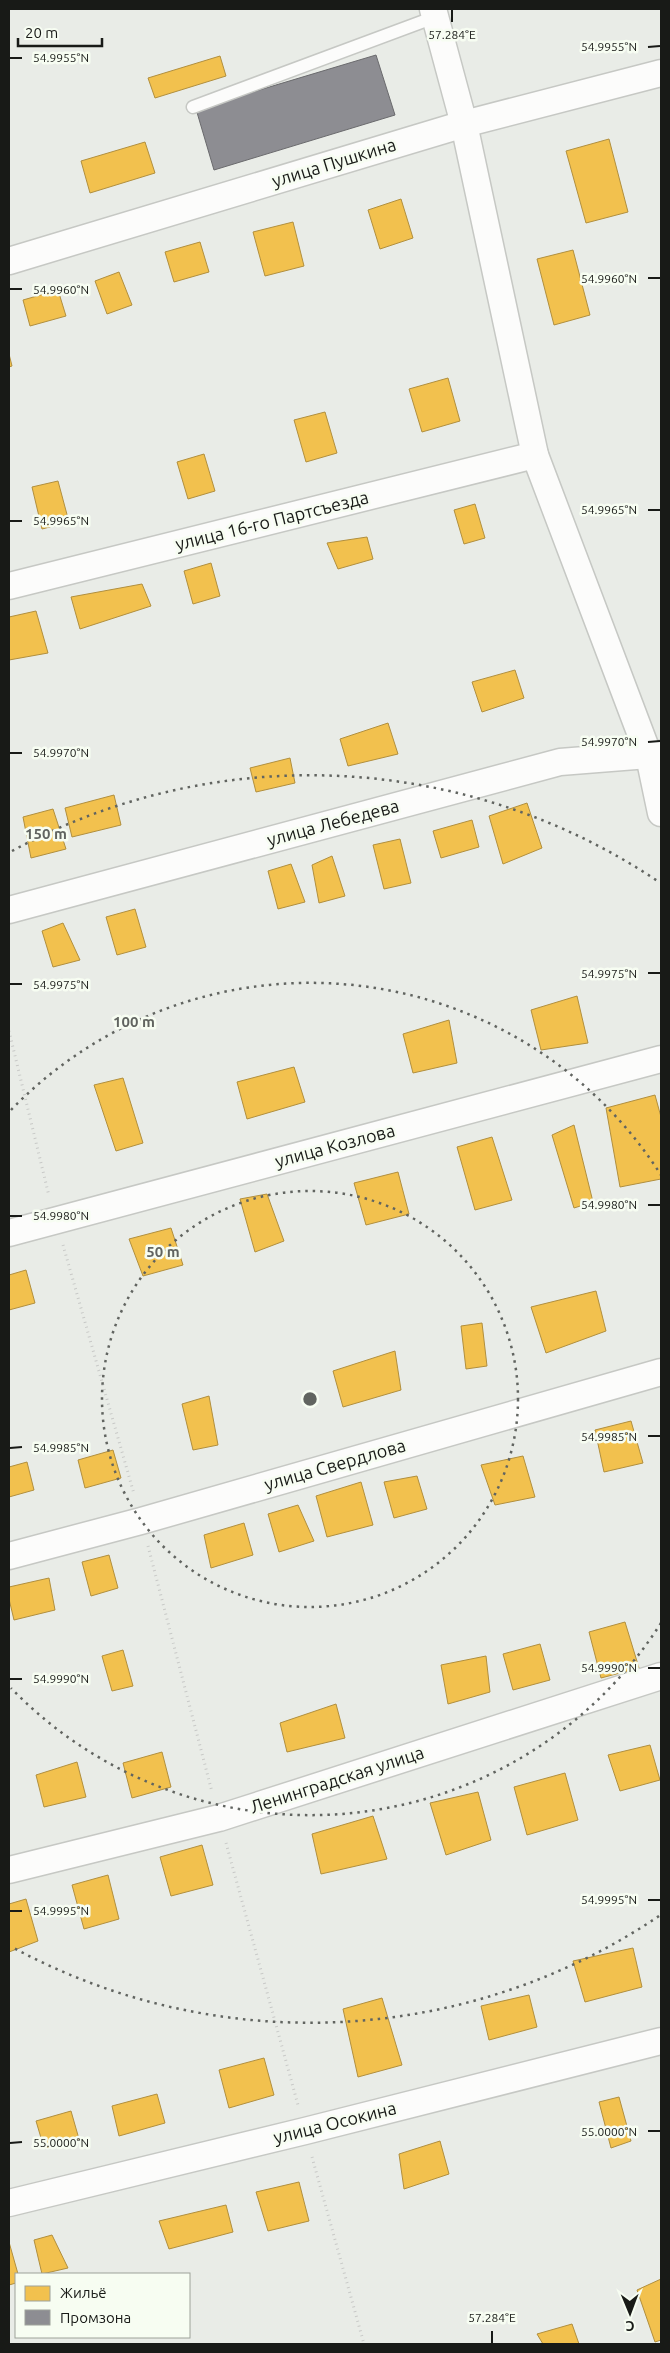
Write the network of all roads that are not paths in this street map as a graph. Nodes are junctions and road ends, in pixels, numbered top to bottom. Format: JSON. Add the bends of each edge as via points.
{"nodes":[{"id":1,"x":434,"y":13,"type":"edge"},
{"id":2,"x":661,"y":73,"type":"edge"},
{"id":3,"x":193,"y":106,"type":"dead end"},
{"id":4,"x":464,"y":124,"type":"junction"},
{"id":5,"x":9,"y":261,"type":"edge"},
{"id":6,"x":535,"y":455,"type":"junction"},
{"id":7,"x":9,"y":586,"type":"edge"},
{"id":8,"x":655,"y":755,"type":"edge"},
{"id":9,"x":661,"y":813,"type":"edge"},
{"id":10,"x":9,"y":910,"type":"edge"},
{"id":11,"x":661,"y":1059,"type":"edge"},
{"id":12,"x":9,"y":1233,"type":"edge"},
{"id":13,"x":661,"y":1372,"type":"edge"},
{"id":14,"x":9,"y":1556,"type":"edge"},
{"id":15,"x":661,"y":1676,"type":"edge"},
{"id":16,"x":9,"y":1870,"type":"edge"},
{"id":17,"x":661,"y":2040,"type":"edge"},
{"id":18,"x":9,"y":2203,"type":"edge"}],
"edges":[{"from":1,"to":3,"type":"lane"},
{"from":1,"to":4,"type":"street"},
{"from":2,"to":4,"type":"street","name":"улица Пушкина"},
{"from":4,"to":5,"type":"street","name":"улица Пушкина"},
{"from":4,"to":6,"type":"street"},
{"from":6,"to":7,"type":"street","name":"улица 16-го Партсъезда"},
{"from":6,"to":8,"type":"street"},
{"from":8,"to":9,"type":"street"},
{"from":8,"to":10,"type":"street","name":"улица Лебедева","via":[[560,762]]},
{"from":11,"to":12,"type":"street","name":"улица Козлова"},
{"from":13,"to":14,"type":"street","name":"улица Свердлова"},
{"from":15,"to":16,"type":"street","name":"Ленинградская улица","via":[[219,1818]]},
{"from":17,"to":18,"type":"street","name":"улица Осокина"}]}
